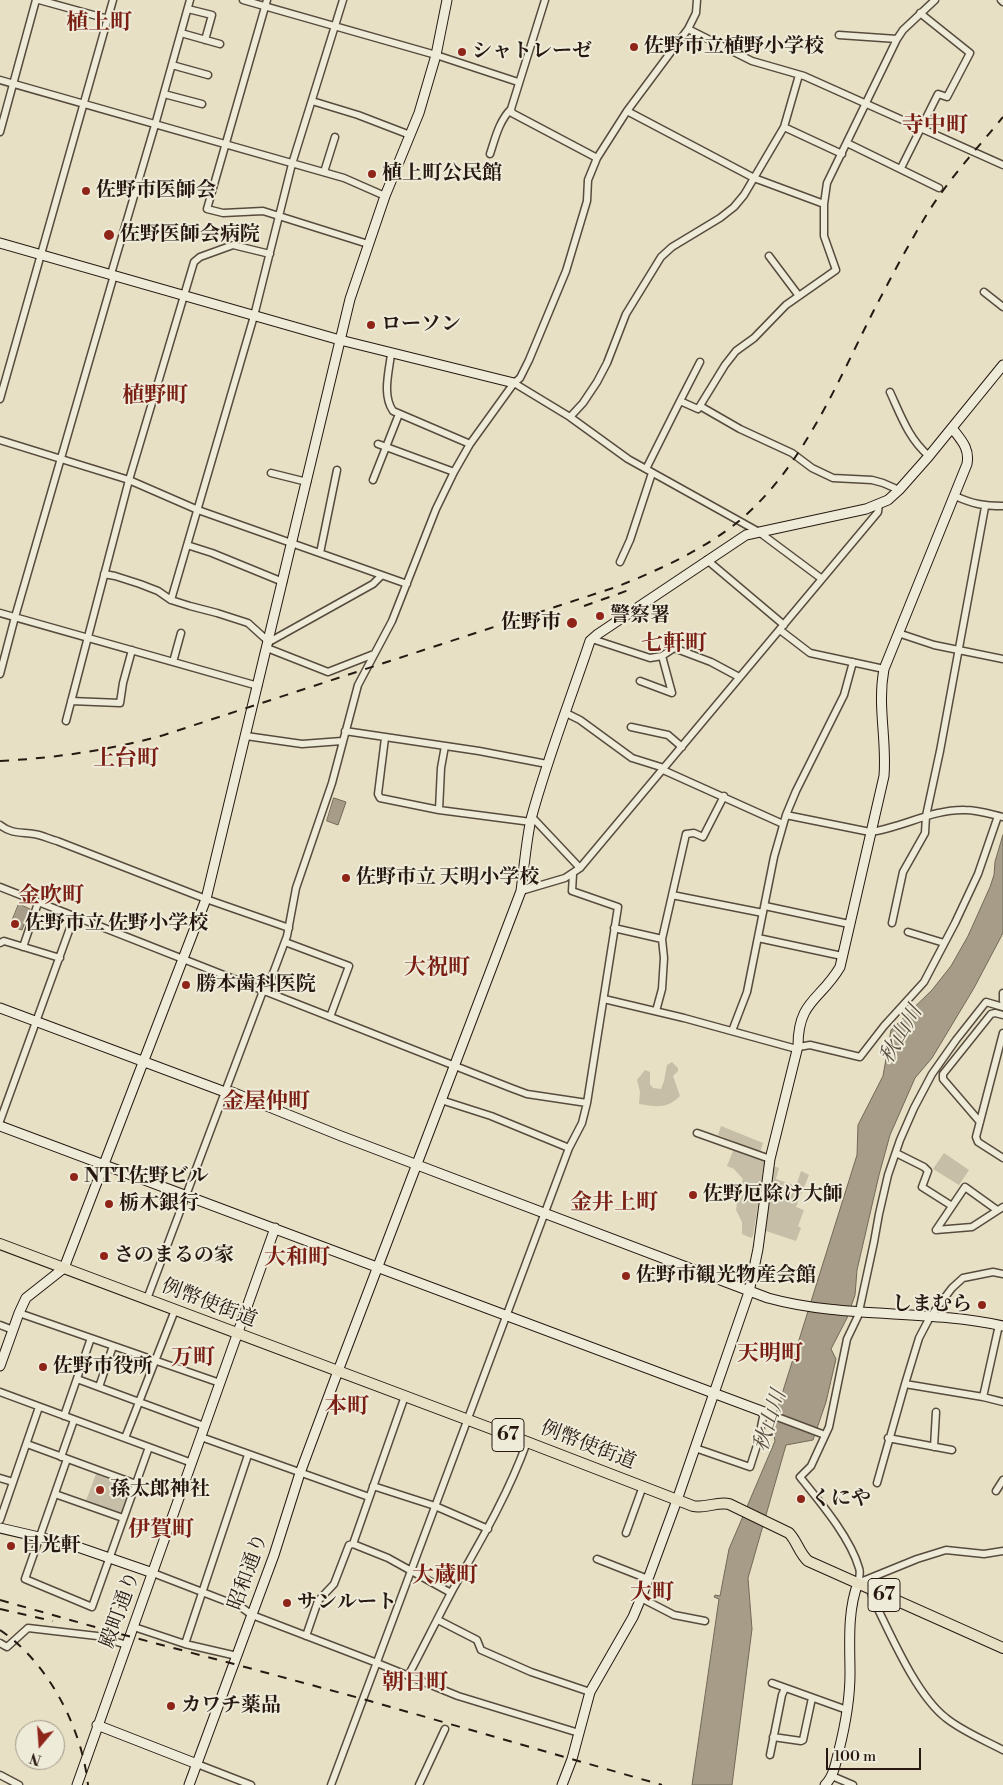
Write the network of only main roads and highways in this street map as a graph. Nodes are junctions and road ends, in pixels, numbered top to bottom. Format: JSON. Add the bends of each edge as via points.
{"nodes":[{"id":1,"x":0,"y":1244,"type":"edge"},
{"id":2,"x":1003,"y":1648,"type":"edge"}],
"edges":[{"from":1,"to":2,"type":"main road","name":"例幣使街道","number":"67","via":[[677,1500],[698,1507],[722,1502],[735,1506],[779,1527],[794,1538],[808,1561]]}]}
